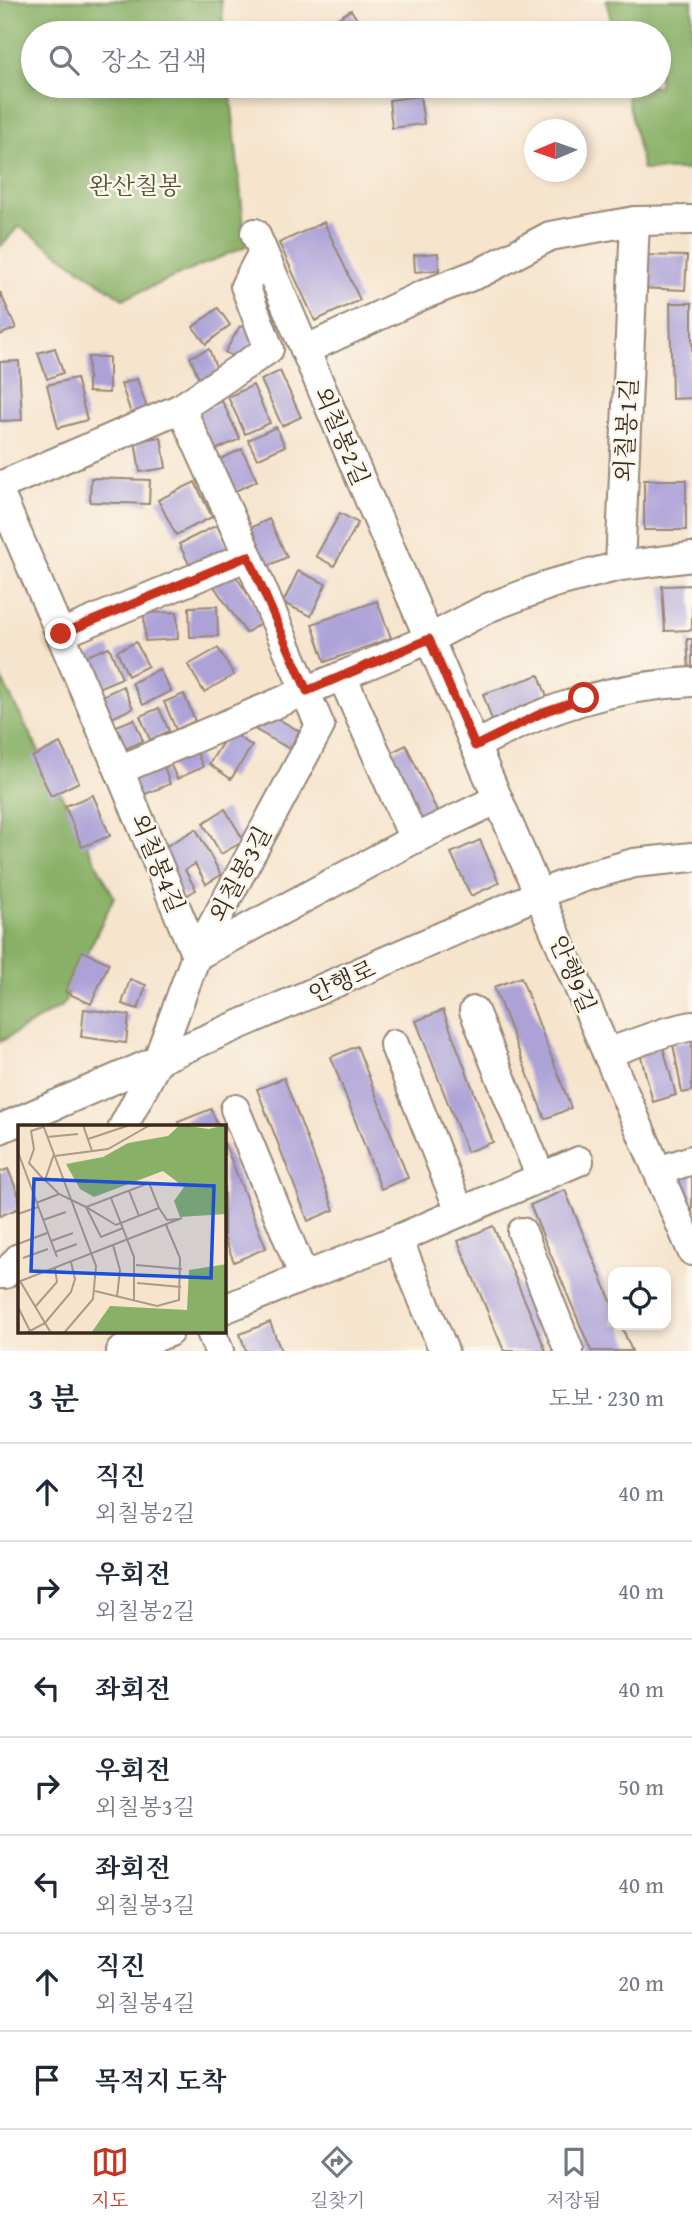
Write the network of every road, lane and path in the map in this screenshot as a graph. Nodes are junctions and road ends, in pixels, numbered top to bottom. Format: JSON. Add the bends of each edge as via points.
{"nodes":[{"id":1,"x":692,"y":220,"type":"edge"},
{"id":2,"x":635,"y":221,"type":"junction"},
{"id":3,"x":305,"y":349,"type":"junction"},
{"id":4,"x":181,"y":408,"type":"junction"},
{"id":5,"x":0,"y":486,"type":"edge"},
{"id":6,"x":0,"y":494,"type":"edge"},
{"id":7,"x":248,"y":556,"type":"junction"},
{"id":8,"x":692,"y":557,"type":"edge"},
{"id":9,"x":620,"y":566,"type":"junction"},
{"id":10,"x":61,"y":634,"type":"junction"},
{"id":11,"x":429,"y":639,"type":"junction"},
{"id":12,"x":341,"y":676,"type":"junction"},
{"id":13,"x":690,"y":682,"type":"edge"},
{"id":14,"x":307,"y":691,"type":"junction"},
{"id":15,"x":475,"y":746,"type":"junction"},
{"id":16,"x":119,"y":770,"type":"junction"},
{"id":17,"x":498,"y":799,"type":"junction"},
{"id":18,"x":414,"y":839,"type":"junction"},
{"id":19,"x":692,"y":857,"type":"edge"},
{"id":20,"x":539,"y":894,"type":"junction"},
{"id":21,"x":196,"y":956,"type":"junction"},
{"id":22,"x":474,"y":1011,"type":"dead end"},
{"id":23,"x":692,"y":1026,"type":"edge"},
{"id":24,"x":394,"y":1044,"type":"dead end"},
{"id":25,"x":607,"y":1053,"type":"junction"},
{"id":26,"x":157,"y":1062,"type":"junction"},
{"id":27,"x":235,"y":1109,"type":"dead end"},
{"id":28,"x":125,"y":1125,"type":"edge"},
{"id":29,"x":0,"y":1129,"type":"edge"},
{"id":30,"x":692,"y":1160,"type":"edge"},
{"id":31,"x":579,"y":1161,"type":"dead end"},
{"id":32,"x":658,"y":1171,"type":"junction"},
{"id":33,"x":541,"y":1178,"type":"junction"},
{"id":34,"x":460,"y":1212,"type":"junction"},
{"id":35,"x":522,"y":1232,"type":"dead end"},
{"id":36,"x":398,"y":1239,"type":"junction"},
{"id":37,"x":692,"y":1251,"type":"edge"},
{"id":38,"x":304,"y":1277,"type":"junction"},
{"id":39,"x":226,"y":1308,"type":"edge"},
{"id":40,"x":164,"y":1334,"type":"edge"},
{"id":41,"x":212,"y":1334,"type":"edge"},
{"id":42,"x":121,"y":1351,"type":"edge"},
{"id":43,"x":219,"y":1351,"type":"edge"},
{"id":44,"x":444,"y":1351,"type":"edge"},
{"id":45,"x":569,"y":1351,"type":"edge"}],
"edges":[{"from":1,"to":2,"type":"street"},
{"from":2,"to":3,"type":"street","via":[[550,236],[482,272]]},
{"from":2,"to":9,"type":"street","name":"외칠봉1길"},
{"from":3,"to":4,"type":"street","name":"외칠봉2길","via":[[259,242],[245,286],[269,349]]},
{"from":3,"to":11,"type":"street","name":"외칠봉2길"},
{"from":4,"to":5,"type":"street"},
{"from":4,"to":7,"type":"street","name":"외칠봉3길"},
{"from":6,"to":10,"type":"street","name":"외칠봉4길"},
{"from":7,"to":10,"type":"street"},
{"from":7,"to":14,"type":"street","name":"외칠봉3길"},
{"from":8,"to":9,"type":"street"},
{"from":9,"to":11,"type":"street","via":[[554,583],[490,607]]},
{"from":10,"to":16,"type":"street","name":"외칠봉4길"},
{"from":11,"to":12,"type":"street"},
{"from":11,"to":15,"type":"street","name":"외칠봉2길"},
{"from":12,"to":14,"type":"street"},
{"from":12,"to":18,"type":"street"},
{"from":13,"to":15,"type":"street","via":[[584,698]]},
{"from":14,"to":16,"type":"street"},
{"from":14,"to":21,"type":"street","name":"외칠봉3길","via":[[320,726]]},
{"from":15,"to":17,"type":"street","name":"외칠봉2길"},
{"from":16,"to":21,"type":"street","name":"외칠봉4길"},
{"from":17,"to":18,"type":"street"},
{"from":17,"to":20,"type":"street","name":"외칠봉2길"},
{"from":18,"to":21,"type":"street"},
{"from":19,"to":20,"type":"street","name":"안행로","via":[[634,863]]},
{"from":20,"to":25,"type":"street","name":"안행9길"},
{"from":20,"to":26,"type":"street","name":"안행로"},
{"from":21,"to":26,"type":"street","name":"외칠봉3길"},
{"from":22,"to":33,"type":"street"},
{"from":23,"to":25,"type":"street"},
{"from":24,"to":34,"type":"street"},
{"from":25,"to":32,"type":"street","name":"안행9길"},
{"from":26,"to":28,"type":"street","name":"외칠봉3길"},
{"from":26,"to":29,"type":"street","name":"안행로"},
{"from":27,"to":38,"type":"street"},
{"from":30,"to":32,"type":"street"},
{"from":31,"to":33,"type":"street"},
{"from":32,"to":37,"type":"street","name":"안행9길"},
{"from":33,"to":34,"type":"street"},
{"from":34,"to":36,"type":"street"},
{"from":35,"to":45,"type":"street"},
{"from":36,"to":38,"type":"street"},
{"from":36,"to":44,"type":"street"},
{"from":38,"to":39,"type":"street"},
{"from":40,"to":42,"type":"street"},
{"from":41,"to":43,"type":"street"}]}
